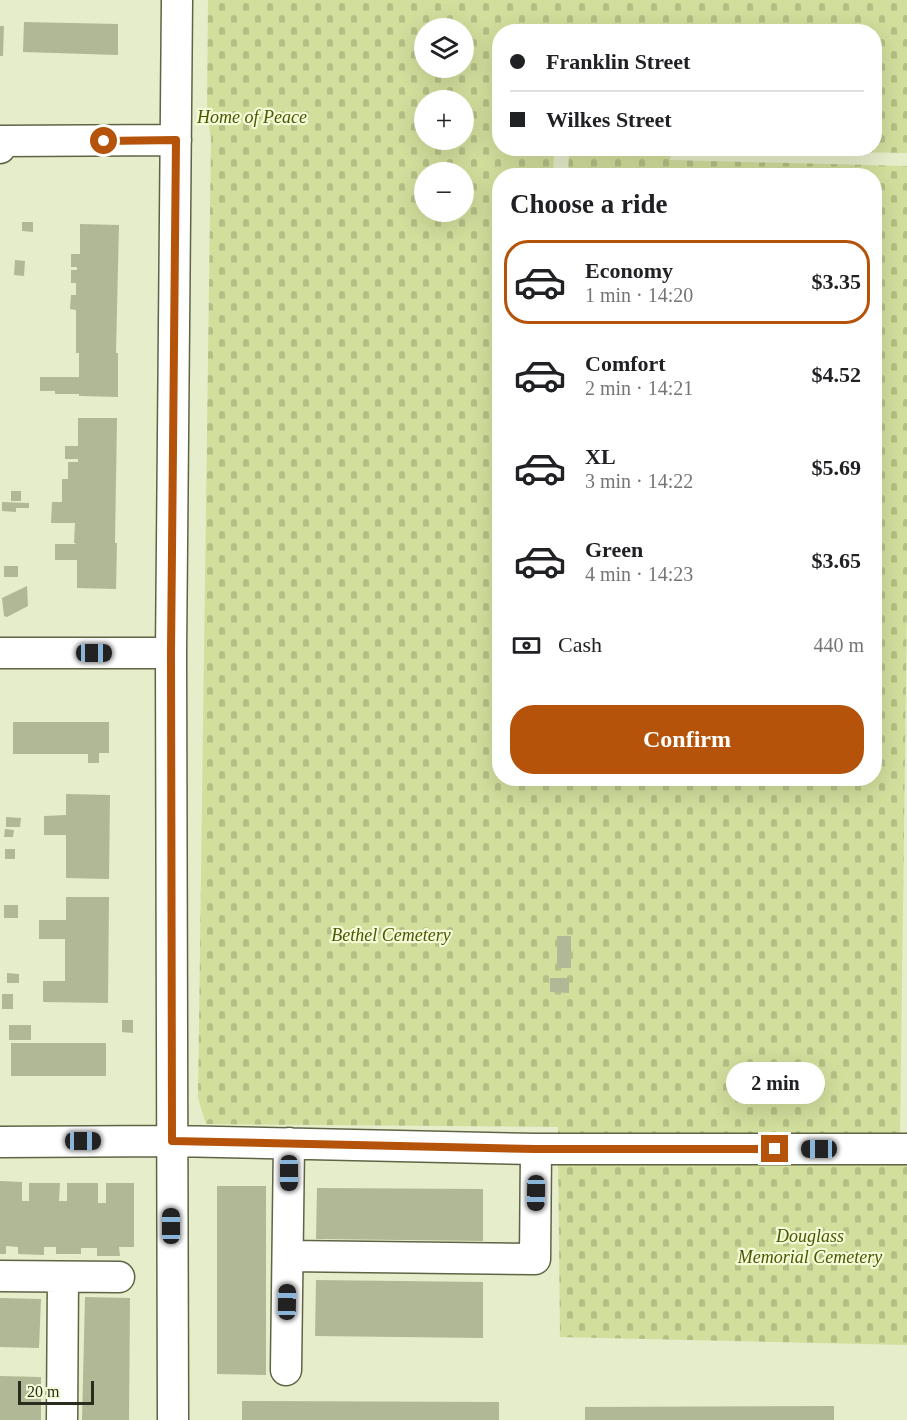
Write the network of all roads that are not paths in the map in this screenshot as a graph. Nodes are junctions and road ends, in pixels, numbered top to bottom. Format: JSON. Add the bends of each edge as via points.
{"nodes":[{"id":1,"x":177,"y":0,"type":"edge"},
{"id":2,"x":176,"y":140,"type":"junction"},
{"id":3,"x":0,"y":141,"type":"edge"},
{"id":4,"x":0,"y":148,"type":"edge"},
{"id":5,"x":0,"y":653,"type":"edge"},
{"id":6,"x":171,"y":653,"type":"junction"},
{"id":7,"x":907,"y":1135,"type":"edge"},
{"id":8,"x":172,"y":1141,"type":"junction"},
{"id":9,"x":0,"y":1142,"type":"edge"},
{"id":10,"x":289,"y":1143,"type":"junction"},
{"id":11,"x":536,"y":1149,"type":"junction"},
{"id":12,"x":907,"y":1149,"type":"edge"},
{"id":13,"x":288,"y":1256,"type":"junction"},
{"id":14,"x":0,"y":1276,"type":"edge"},
{"id":15,"x":63,"y":1277,"type":"junction"},
{"id":16,"x":119,"y":1277,"type":"dead end"},
{"id":17,"x":286,"y":1370,"type":"dead end"},
{"id":18,"x":62,"y":1420,"type":"edge"},
{"id":19,"x":173,"y":1420,"type":"edge"}],
"edges":[{"from":1,"to":2,"type":"street"},
{"from":2,"to":3,"type":"street"},
{"from":2,"to":6,"type":"street"},
{"from":3,"to":4,"type":"street"},
{"from":5,"to":6,"type":"street"},
{"from":6,"to":8,"type":"street"},
{"from":7,"to":12,"type":"street"},
{"from":8,"to":9,"type":"street"},
{"from":8,"to":10,"type":"street"},
{"from":8,"to":19,"type":"street"},
{"from":10,"to":11,"type":"street"},
{"from":10,"to":13,"type":"street"},
{"from":11,"to":12,"type":"street"},
{"from":11,"to":13,"type":"street","via":[[535,1259]]},
{"from":13,"to":17,"type":"street"},
{"from":14,"to":15,"type":"street"},
{"from":15,"to":16,"type":"street"},
{"from":15,"to":18,"type":"street"}]}
